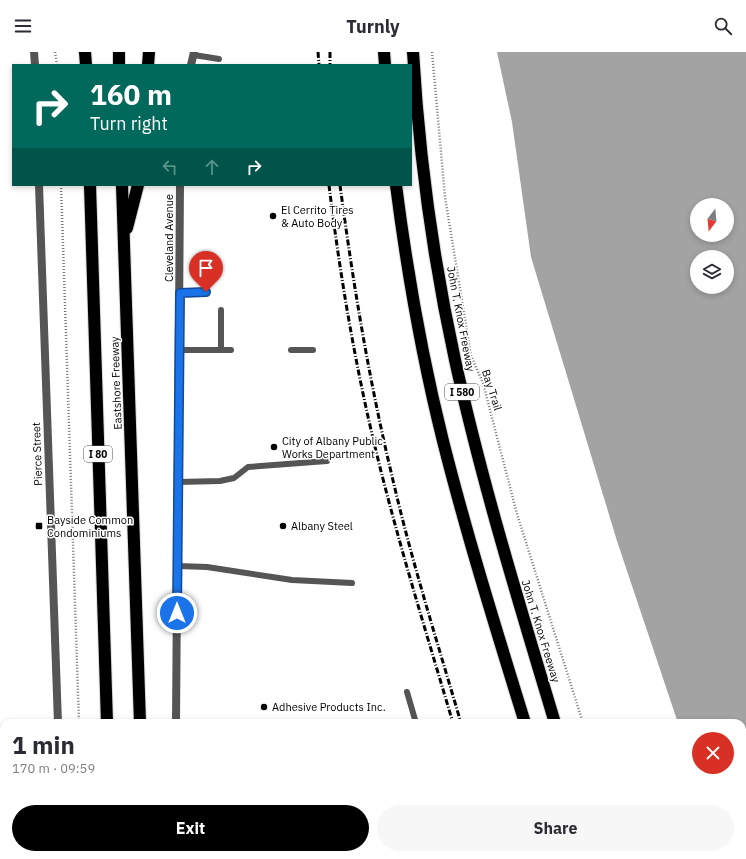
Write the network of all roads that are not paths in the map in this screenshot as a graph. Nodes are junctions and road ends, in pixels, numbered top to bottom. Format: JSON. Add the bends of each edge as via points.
{"nodes":[{"id":1,"x":34,"y":52,"type":"edge"},
{"id":2,"x":85,"y":52,"type":"edge"},
{"id":3,"x":119,"y":52,"type":"edge"},
{"id":4,"x":149,"y":52,"type":"edge"},
{"id":5,"x":384,"y":52,"type":"edge"},
{"id":6,"x":414,"y":52,"type":"edge"},
{"id":7,"x":194,"y":53,"type":"edge"},
{"id":8,"x":219,"y":59,"type":"dead end"},
{"id":9,"x":34,"y":64,"type":"edge"},
{"id":10,"x":86,"y":64,"type":"edge"},
{"id":11,"x":119,"y":64,"type":"edge"},
{"id":12,"x":148,"y":64,"type":"edge"},
{"id":13,"x":191,"y":64,"type":"edge"},
{"id":14,"x":385,"y":64,"type":"edge"},
{"id":15,"x":39,"y":186,"type":"edge"},
{"id":16,"x":90,"y":186,"type":"edge"},
{"id":17,"x":122,"y":186,"type":"edge"},
{"id":18,"x":138,"y":186,"type":"edge"},
{"id":19,"x":180,"y":186,"type":"edge"},
{"id":20,"x":396,"y":186,"type":"edge"},
{"id":21,"x":124,"y":243,"type":"junction"},
{"id":22,"x":206,"y":292,"type":"dead end"},
{"id":23,"x":180,"y":293,"type":"junction"},
{"id":24,"x":221,"y":310,"type":"dead end"},
{"id":25,"x":179,"y":350,"type":"junction"},
{"id":26,"x":220,"y":350,"type":"junction"},
{"id":27,"x":231,"y":350,"type":"dead end"},
{"id":28,"x":291,"y":350,"type":"dead end"},
{"id":29,"x":313,"y":350,"type":"dead end"},
{"id":30,"x":327,"y":461,"type":"dead end"},
{"id":31,"x":178,"y":482,"type":"junction"},
{"id":32,"x":178,"y":566,"type":"junction"},
{"id":33,"x":352,"y":583,"type":"dead end"},
{"id":34,"x":407,"y":692,"type":"dead end"},
{"id":35,"x":58,"y":719,"type":"edge"},
{"id":36,"x":107,"y":719,"type":"edge"},
{"id":37,"x":140,"y":719,"type":"edge"},
{"id":38,"x":176,"y":719,"type":"edge"},
{"id":39,"x":415,"y":719,"type":"edge"},
{"id":40,"x":524,"y":719,"type":"edge"},
{"id":41,"x":554,"y":719,"type":"edge"}],
"edges":[{"from":1,"to":9,"type":"street"},
{"from":2,"to":10,"type":"highway"},
{"from":3,"to":11,"type":"highway"},
{"from":4,"to":12,"type":"highway"},
{"from":5,"to":14,"type":"highway"},
{"from":6,"to":41,"type":"highway","name":"John T. Knox Freeway","number":"I 580","via":[[428,200],[454,359],[490,502]]},
{"from":7,"to":8,"type":"lane"},
{"from":7,"to":13,"type":"street"},
{"from":15,"to":35,"type":"street","name":"Pierce Street"},
{"from":16,"to":36,"type":"highway","name":"Eastshore Freeway","number":"I 80"},
{"from":17,"to":21,"type":"highway","name":"Eastshore Freeway"},
{"from":18,"to":21,"type":"highway"},
{"from":19,"to":23,"type":"street","name":"Cleveland Avenue"},
{"from":20,"to":40,"type":"highway","number":"I 580","via":[[417,321],[443,440],[475,558]]},
{"from":21,"to":37,"type":"highway","name":"Eastshore Freeway"},
{"from":22,"to":23,"type":"lane"},
{"from":23,"to":25,"type":"street","name":"Cleveland Avenue"},
{"from":24,"to":26,"type":"lane"},
{"from":25,"to":26,"type":"lane"},
{"from":25,"to":31,"type":"street","name":"Cleveland Avenue"},
{"from":26,"to":27,"type":"lane"},
{"from":28,"to":29,"type":"lane"},
{"from":30,"to":31,"type":"lane","via":[[248,466],[234,478],[220,482]]},
{"from":31,"to":32,"type":"street","name":"Cleveland Avenue"},
{"from":32,"to":33,"type":"lane","via":[[206,567],[292,580]]},
{"from":32,"to":38,"type":"street","name":"Cleveland Avenue"},
{"from":34,"to":39,"type":"lane"}]}
